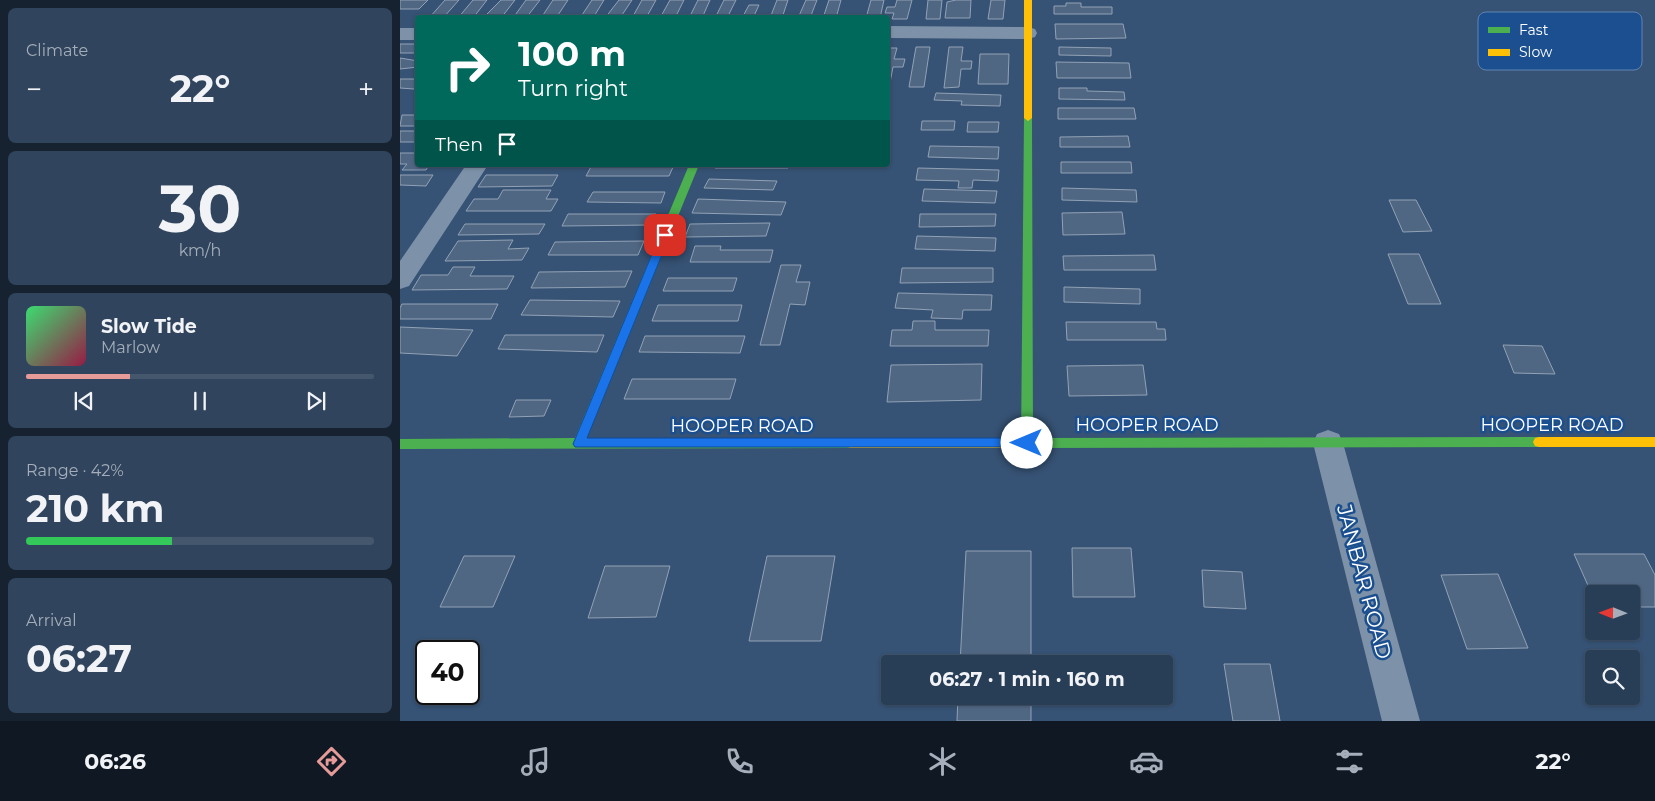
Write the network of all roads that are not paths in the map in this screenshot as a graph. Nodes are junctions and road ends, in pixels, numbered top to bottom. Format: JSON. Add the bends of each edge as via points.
{"nodes":[{"id":1,"x":1028,"y":0,"type":"edge"},
{"id":2,"x":890,"y":32,"type":"edge"},
{"id":3,"x":1028,"y":33,"type":"junction"},
{"id":4,"x":400,"y":34,"type":"edge"},
{"id":5,"x":415,"y":34,"type":"edge"},
{"id":6,"x":476,"y":167,"type":"edge"},
{"id":7,"x":693,"y":167,"type":"edge"},
{"id":8,"x":400,"y":280,"type":"edge"},
{"id":9,"x":1655,"y":442,"type":"edge"},
{"id":10,"x":1027,"y":443,"type":"junction"},
{"id":11,"x":1328,"y":443,"type":"junction"},
{"id":12,"x":400,"y":444,"type":"edge"},
{"id":13,"x":579,"y":444,"type":"junction"},
{"id":14,"x":1401,"y":721,"type":"edge"}],
"edges":[{"from":1,"to":3,"type":"street"},
{"from":2,"to":3,"type":"street"},
{"from":3,"to":10,"type":"street"},
{"from":4,"to":5,"type":"street"},
{"from":6,"to":8,"type":"street"},
{"from":7,"to":13,"type":"street"},
{"from":9,"to":11,"type":"street","name":"HOOPER ROAD"},
{"from":10,"to":11,"type":"street","name":"HOOPER ROAD"},
{"from":10,"to":13,"type":"street","name":"HOOPER ROAD"},
{"from":11,"to":14,"type":"street","name":"JANBAR ROAD"},
{"from":12,"to":13,"type":"street","name":"HOOPER ROAD"}]}
